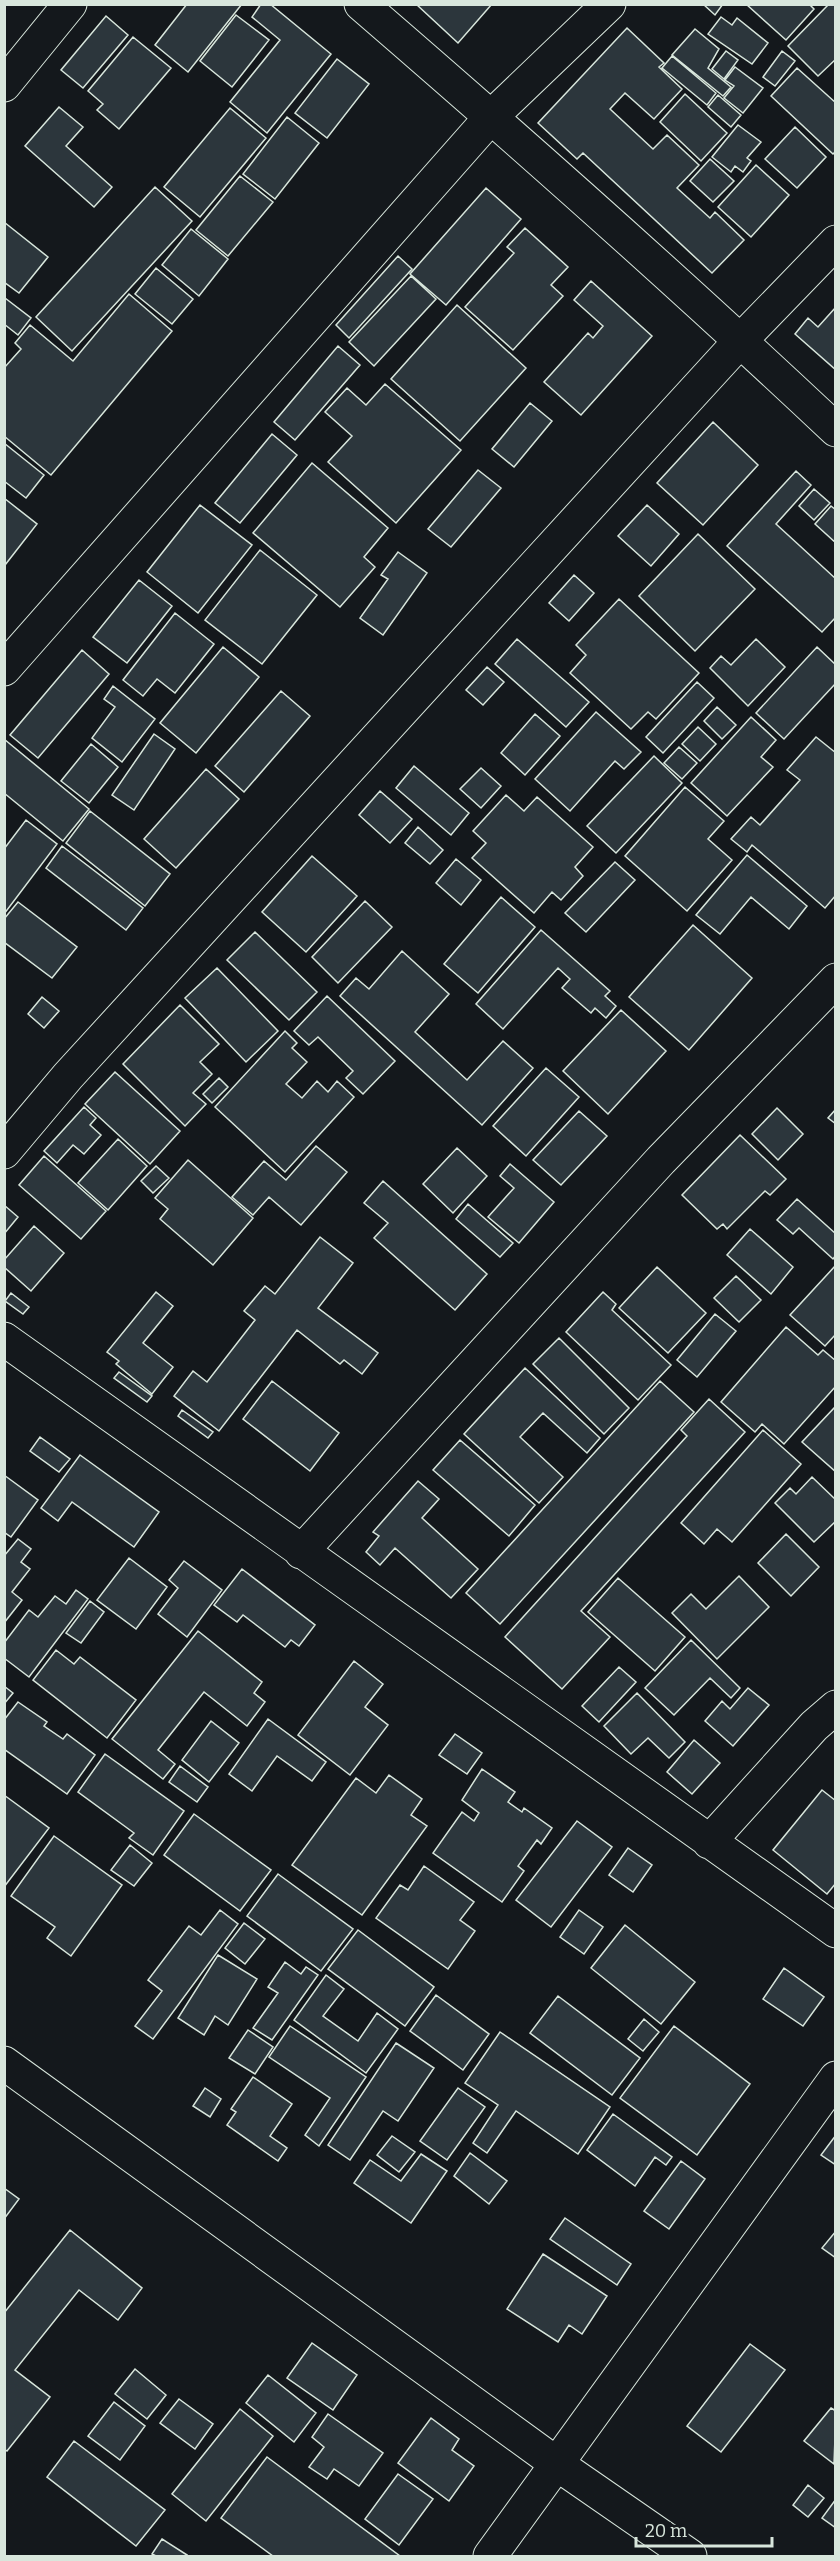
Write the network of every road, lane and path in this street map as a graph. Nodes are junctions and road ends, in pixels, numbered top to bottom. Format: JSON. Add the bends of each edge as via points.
{"nodes":[{"id":1,"x":70,"y":4,"type":"edge"},
{"id":2,"x":361,"y":4,"type":"edge"},
{"id":3,"x":609,"y":4,"type":"edge"},
{"id":4,"x":4,"y":85,"type":"edge"},
{"id":5,"x":491,"y":117,"type":"junction"},
{"id":6,"x":836,"y":242,"type":"edge"},
{"id":7,"x":741,"y":340,"type":"junction"},
{"id":8,"x":836,"y":430,"type":"edge"},
{"id":9,"x":4,"y":669,"type":"edge"},
{"id":10,"x":836,"y":980,"type":"edge"},
{"id":11,"x":4,"y":1152,"type":"edge"},
{"id":12,"x":4,"y":1339,"type":"edge"},
{"id":13,"x":302,"y":1552,"type":"junction"},
{"id":14,"x":836,"y":1707,"type":"edge"},
{"id":15,"x":709,"y":1842,"type":"junction"},
{"id":16,"x":836,"y":1931,"type":"edge"},
{"id":17,"x":4,"y":2063,"type":"edge"},
{"id":18,"x":836,"y":2078,"type":"edge"},
{"id":19,"x":557,"y":2464,"type":"junction"},
{"id":20,"x":490,"y":2556,"type":"edge"},
{"id":21,"x":690,"y":2556,"type":"edge"}],
"edges":[{"from":1,"to":4,"type":"street"},
{"from":2,"to":5,"type":"street"},
{"from":3,"to":5,"type":"street"},
{"from":5,"to":7,"type":"street"},
{"from":5,"to":9,"type":"street"},
{"from":6,"to":7,"type":"street"},
{"from":7,"to":8,"type":"street"},
{"from":7,"to":11,"type":"street","via":[[68,1076]]},
{"from":10,"to":13,"type":"street","via":[[661,1160]]},
{"from":12,"to":13,"type":"street"},
{"from":13,"to":15,"type":"street"},
{"from":14,"to":15,"type":"street","via":[[814,1726]]},
{"from":15,"to":16,"type":"street"},
{"from":17,"to":19,"type":"street"},
{"from":18,"to":19,"type":"street"},
{"from":19,"to":20,"type":"street"},
{"from":19,"to":21,"type":"street"}]}
